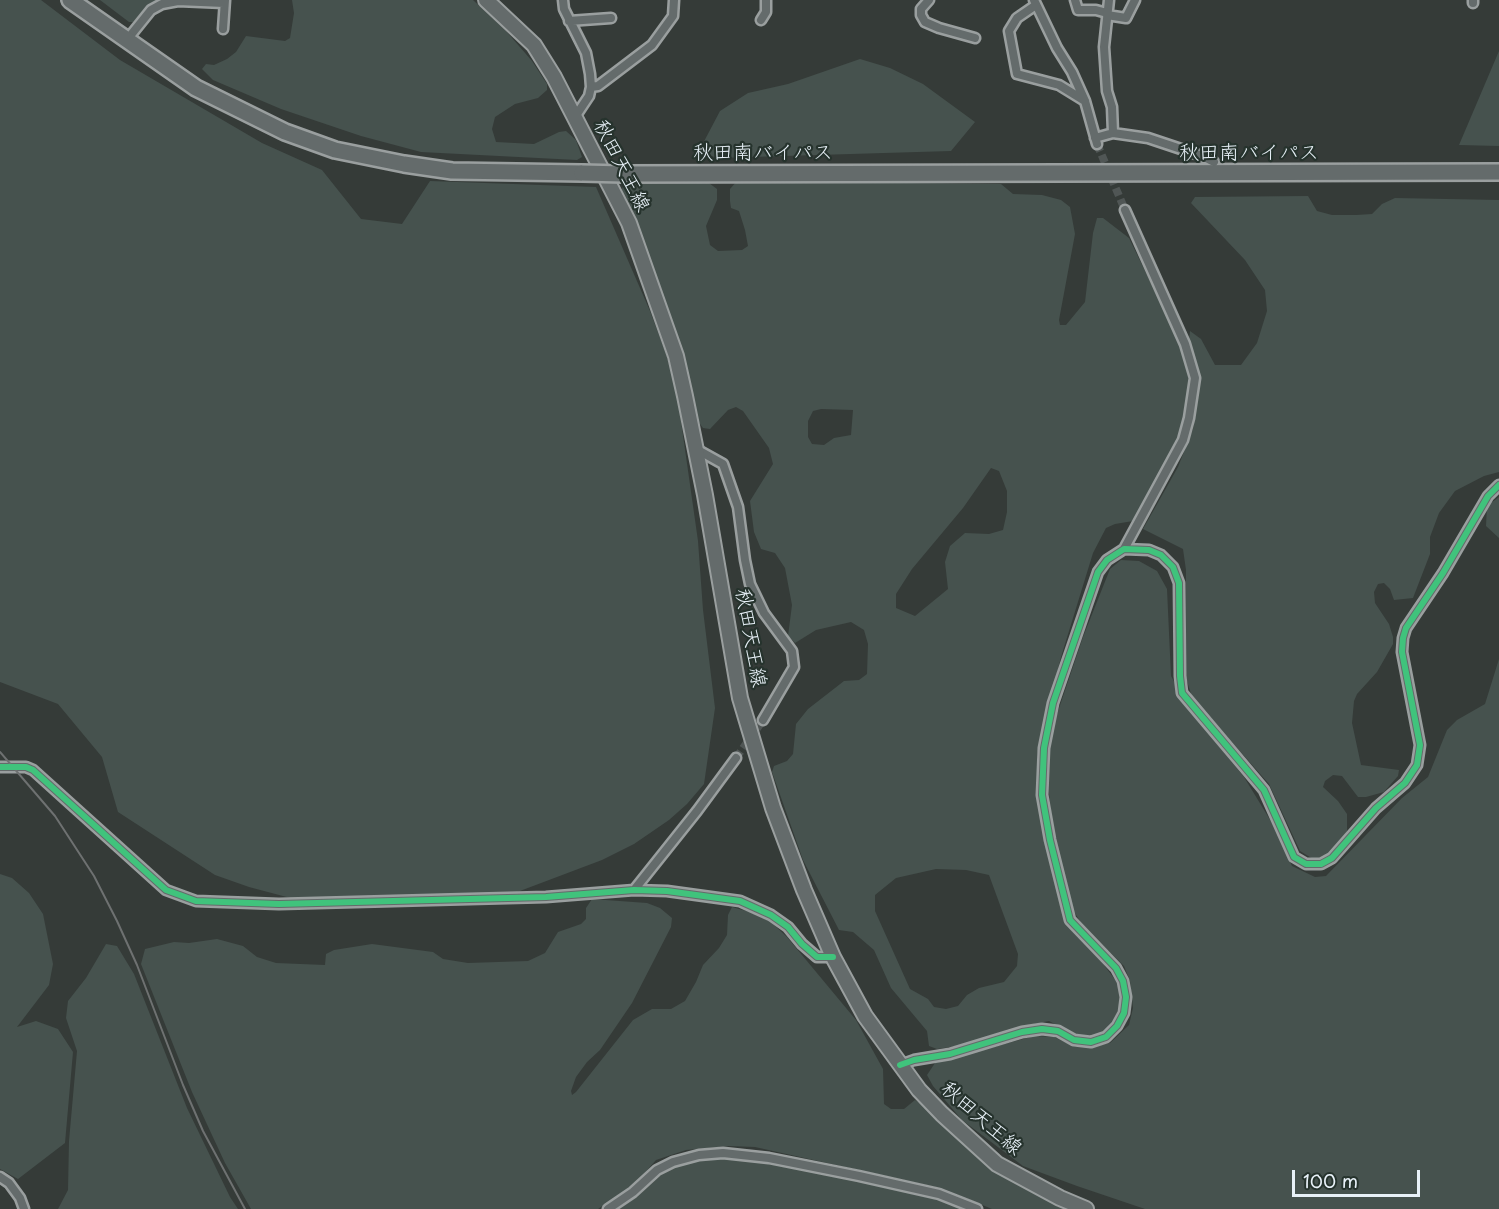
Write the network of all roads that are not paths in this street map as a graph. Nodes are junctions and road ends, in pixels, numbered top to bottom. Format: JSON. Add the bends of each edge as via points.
{"nodes":[{"id":1,"x":70,"y":0,"type":"edge"},
{"id":2,"x":486,"y":0,"type":"edge"},
{"id":3,"x":563,"y":0,"type":"edge"},
{"id":4,"x":674,"y":0,"type":"edge"},
{"id":5,"x":766,"y":0,"type":"edge"},
{"id":6,"x":928,"y":0,"type":"edge"},
{"id":7,"x":1075,"y":0,"type":"edge"},
{"id":8,"x":1109,"y":0,"type":"edge"},
{"id":9,"x":1135,"y":0,"type":"edge"},
{"id":10,"x":225,"y":2,"type":"edge"},
{"id":11,"x":1035,"y":2,"type":"edge"},
{"id":12,"x":1107,"y":14,"type":"junction"},
{"id":13,"x":611,"y":18,"type":"dead end"},
{"id":14,"x":761,"y":20,"type":"dead end"},
{"id":15,"x":569,"y":21,"type":"junction"},
{"id":16,"x":223,"y":29,"type":"dead end"},
{"id":17,"x":975,"y":38,"type":"dead end"},
{"id":18,"x":126,"y":41,"type":"junction"},
{"id":19,"x":591,"y":87,"type":"junction"},
{"id":20,"x":1085,"y":101,"type":"junction"},
{"id":21,"x":575,"y":117,"type":"junction"},
{"id":22,"x":1113,"y":133,"type":"junction"},
{"id":23,"x":1214,"y":162,"type":"dead end"},
{"id":24,"x":1499,"y":172,"type":"edge"},
{"id":25,"x":1125,"y":210,"type":"tunnel mouth"},
{"id":26,"x":696,"y":449,"type":"junction"},
{"id":27,"x":1499,"y":485,"type":"edge"},
{"id":28,"x":1124,"y":549,"type":"junction"},
{"id":29,"x":763,"y":720,"type":"tunnel mouth"},
{"id":30,"x":736,"y":758,"type":"tunnel mouth"},
{"id":31,"x":0,"y":767,"type":"edge"},
{"id":32,"x":634,"y":890,"type":"junction"},
{"id":33,"x":833,"y":957,"type":"junction"},
{"id":34,"x":900,"y":1065,"type":"junction"},
{"id":35,"x":0,"y":1177,"type":"edge"},
{"id":36,"x":24,"y":1209,"type":"edge"},
{"id":37,"x":608,"y":1209,"type":"edge"},
{"id":38,"x":977,"y":1209,"type":"edge"},
{"id":39,"x":1086,"y":1209,"type":"edge"}],
"edges":[{"from":1,"to":18,"type":"highway","name":"秋田南バイパス"},
{"from":2,"to":21,"type":"main road","name":"秋田天王線","via":[[534,45]]},
{"from":3,"to":15,"type":"street"},
{"from":4,"to":19,"type":"street","via":[[673,16],[652,45],[598,86]]},
{"from":5,"to":14,"type":"street"},
{"from":6,"to":17,"type":"street","via":[[921,9],[925,22]]},
{"from":7,"to":12,"type":"street","via":[[1078,10]]},
{"from":8,"to":12,"type":"street"},
{"from":9,"to":12,"type":"street","via":[[1126,18]]},
{"from":10,"to":16,"type":"street"},
{"from":10,"to":18,"type":"street","via":[[162,4],[151,10]]},
{"from":11,"to":20,"type":"street"},
{"from":11,"to":20,"type":"street","via":[[1009,31],[1017,74],[1059,85]]},
{"from":12,"to":22,"type":"street","via":[[1104,47]]},
{"from":13,"to":15,"type":"street"},
{"from":15,"to":19,"type":"street","via":[[586,52]]},
{"from":18,"to":24,"type":"highway","name":"秋田南バイパス","bridge":true,"via":[[196,88],[285,132],[334,150],[452,171]]},
{"from":19,"to":21,"type":"street"},
{"from":20,"to":22,"type":"street","via":[[1096,141]]},
{"from":21,"to":26,"type":"main road","name":"秋田天王線","via":[[629,223],[676,356]]},
{"from":22,"to":23,"type":"street","via":[[1148,138]]},
{"from":25,"to":28,"type":"street","via":[[1185,344],[1195,378],[1183,440]]},
{"from":26,"to":29,"type":"street","via":[[723,464],[738,507],[750,584],[764,613],[792,651],[794,668]]},
{"from":26,"to":33,"type":"main road","name":"秋田天王線","via":[[740,698],[773,808]]},
{"from":27,"to":28,"type":"street","via":[[1488,496],[1403,638],[1402,652],[1420,745],[1417,765],[1405,783],[1376,808],[1332,858],[1321,864],[1306,864],[1294,857],[1264,790],[1182,693],[1179,583],[1173,567],[1156,552]]},
{"from":28,"to":34,"type":"street","via":[[1112,555],[1098,572],[1053,703],[1044,748],[1042,795],[1070,920],[1116,968],[1126,997],[1124,1013],[1106,1037],[1091,1042],[1042,1029]]},
{"from":30,"to":32,"type":"street"},
{"from":31,"to":32,"type":"street","via":[[33,770],[166,890],[196,901],[279,904],[546,897]]},
{"from":32,"to":33,"type":"street","via":[[740,901],[788,927],[817,957]]},
{"from":33,"to":34,"type":"main road","name":"秋田天王線","via":[[865,1016]]},
{"from":34,"to":39,"type":"main road","name":"秋田天王線","via":[[942,1114],[997,1164]]},
{"from":35,"to":36,"type":"street","via":[[9,1183]]},
{"from":37,"to":38,"type":"street","via":[[673,1162],[723,1153],[859,1176],[939,1194]]}]}
